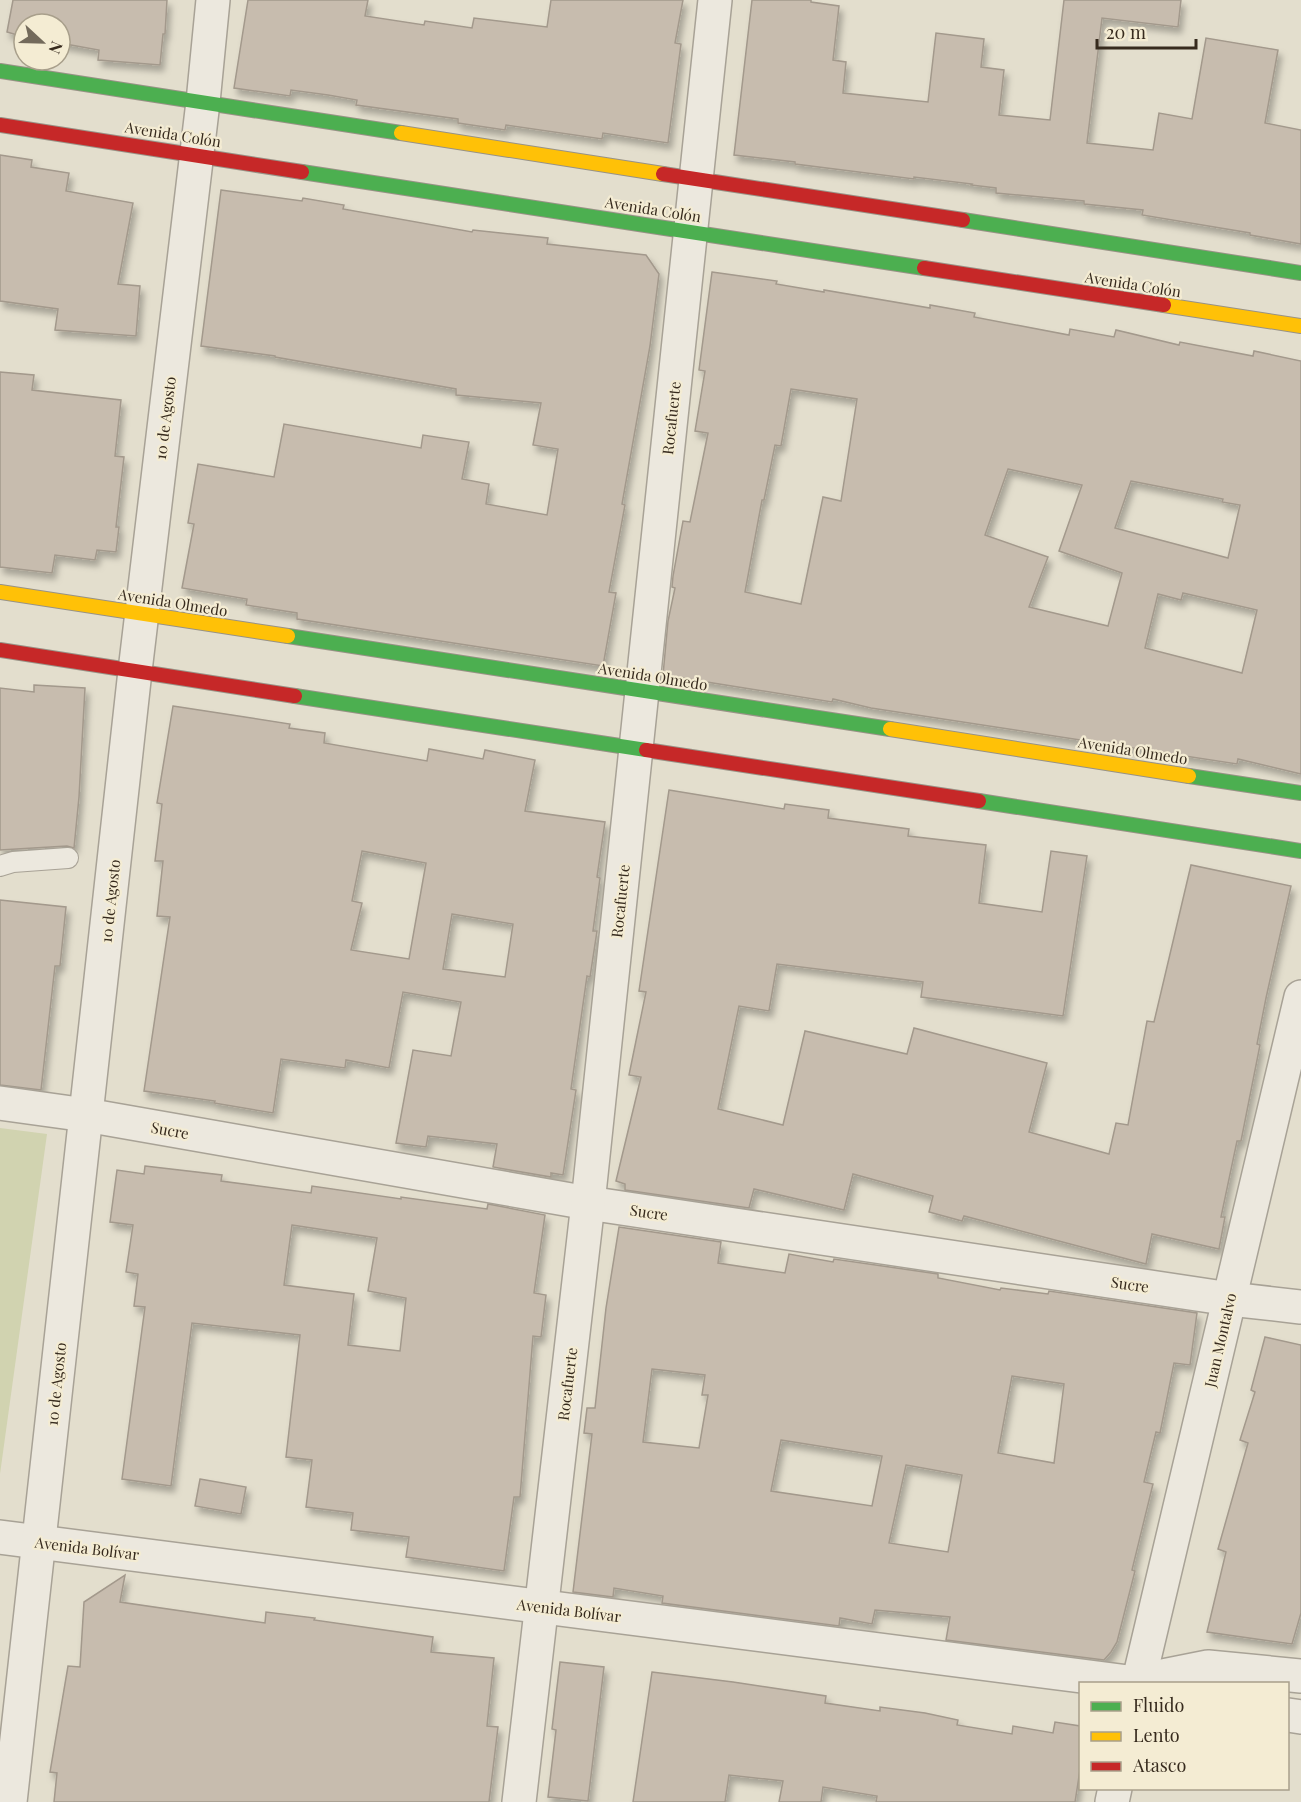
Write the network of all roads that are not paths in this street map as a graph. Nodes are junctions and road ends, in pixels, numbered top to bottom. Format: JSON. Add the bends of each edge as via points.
{"nodes":[{"id":1,"x":213,"y":0,"type":"edge"},
{"id":2,"x":715,"y":0,"type":"edge"},
{"id":3,"x":0,"y":71,"type":"edge"},
{"id":4,"x":203,"y":102,"type":"junction"},
{"id":5,"x":0,"y":124,"type":"edge"},
{"id":6,"x":196,"y":155,"type":"junction"},
{"id":7,"x":696,"y":179,"type":"junction"},
{"id":8,"x":690,"y":231,"type":"junction"},
{"id":9,"x":1301,"y":273,"type":"edge"},
{"id":10,"x":1301,"y":326,"type":"edge"},
{"id":11,"x":0,"y":592,"type":"edge"},
{"id":12,"x":142,"y":614,"type":"junction"},
{"id":13,"x":0,"y":650,"type":"edge"},
{"id":14,"x":135,"y":671,"type":"junction"},
{"id":15,"x":642,"y":691,"type":"junction"},
{"id":16,"x":636,"y":748,"type":"junction"},
{"id":17,"x":1301,"y":793,"type":"edge"},
{"id":18,"x":1301,"y":851,"type":"edge"},
{"id":19,"x":68,"y":858,"type":"dead end"},
{"id":20,"x":0,"y":866,"type":"edge"},
{"id":21,"x":1301,"y":996,"type":"edge"},
{"id":22,"x":0,"y":1104,"type":"edge"},
{"id":23,"x":86,"y":1115,"type":"junction"},
{"id":24,"x":588,"y":1203,"type":"junction"},
{"id":25,"x":1230,"y":1299,"type":"junction"},
{"id":26,"x":1301,"y":1307,"type":"edge"},
{"id":27,"x":0,"y":1537,"type":"edge"},
{"id":28,"x":39,"y":1542,"type":"junction"},
{"id":29,"x":541,"y":1607,"type":"junction"},
{"id":30,"x":1301,"y":1676,"type":"edge"},
{"id":31,"x":1132,"y":1682,"type":"edge"},
{"id":32,"x":1140,"y":1682,"type":"edge"},
{"id":33,"x":1144,"y":1682,"type":"edge"},
{"id":34,"x":10,"y":1802,"type":"edge"},
{"id":35,"x":519,"y":1802,"type":"edge"}],
"edges":[{"from":1,"to":4,"type":"street","name":"10 de Agosto"},
{"from":2,"to":7,"type":"street","name":"Rocafuerte"},
{"from":3,"to":4,"type":"street"},
{"from":4,"to":6,"type":"street","name":"10 de Agosto"},
{"from":4,"to":7,"type":"street"},
{"from":5,"to":6,"type":"street","name":"Avenida Colón"},
{"from":6,"to":8,"type":"street","name":"Avenida Colón"},
{"from":6,"to":12,"type":"street","name":"10 de Agosto"},
{"from":7,"to":8,"type":"street","name":"Rocafuerte"},
{"from":7,"to":9,"type":"street"},
{"from":8,"to":10,"type":"street","name":"Avenida Colón"},
{"from":8,"to":15,"type":"street","name":"Rocafuerte"},
{"from":11,"to":12,"type":"street","name":"Avenida Olmedo"},
{"from":12,"to":14,"type":"street","name":"10 de Agosto"},
{"from":12,"to":15,"type":"street","name":"Avenida Olmedo"},
{"from":13,"to":14,"type":"street"},
{"from":14,"to":16,"type":"street"},
{"from":14,"to":23,"type":"street","name":"10 de Agosto"},
{"from":15,"to":16,"type":"street","name":"Rocafuerte"},
{"from":15,"to":17,"type":"street","name":"Avenida Olmedo"},
{"from":16,"to":18,"type":"street"},
{"from":16,"to":24,"type":"street","name":"Rocafuerte"},
{"from":19,"to":20,"type":"lane"},
{"from":21,"to":25,"type":"street","name":"Juan Montalvo"},
{"from":22,"to":23,"type":"street","name":"Sucre"},
{"from":23,"to":24,"type":"street","name":"Sucre"},
{"from":23,"to":28,"type":"street","name":"10 de Agosto"},
{"from":24,"to":25,"type":"street","name":"Sucre"},
{"from":24,"to":29,"type":"street","name":"Rocafuerte"},
{"from":25,"to":26,"type":"street","name":"Sucre"},
{"from":25,"to":32,"type":"street","name":"Juan Montalvo"},
{"from":27,"to":28,"type":"street","name":"Avenida Bolívar"},
{"from":28,"to":29,"type":"street","name":"Avenida Bolívar"},
{"from":28,"to":34,"type":"street","name":"10 de Agosto"},
{"from":29,"to":31,"type":"street","name":"Avenida Bolívar"},
{"from":29,"to":35,"type":"street","name":"Rocafuerte"},
{"from":30,"to":33,"type":"street","name":"Avenida Bolívar","via":[[1208,1667]]}]}
